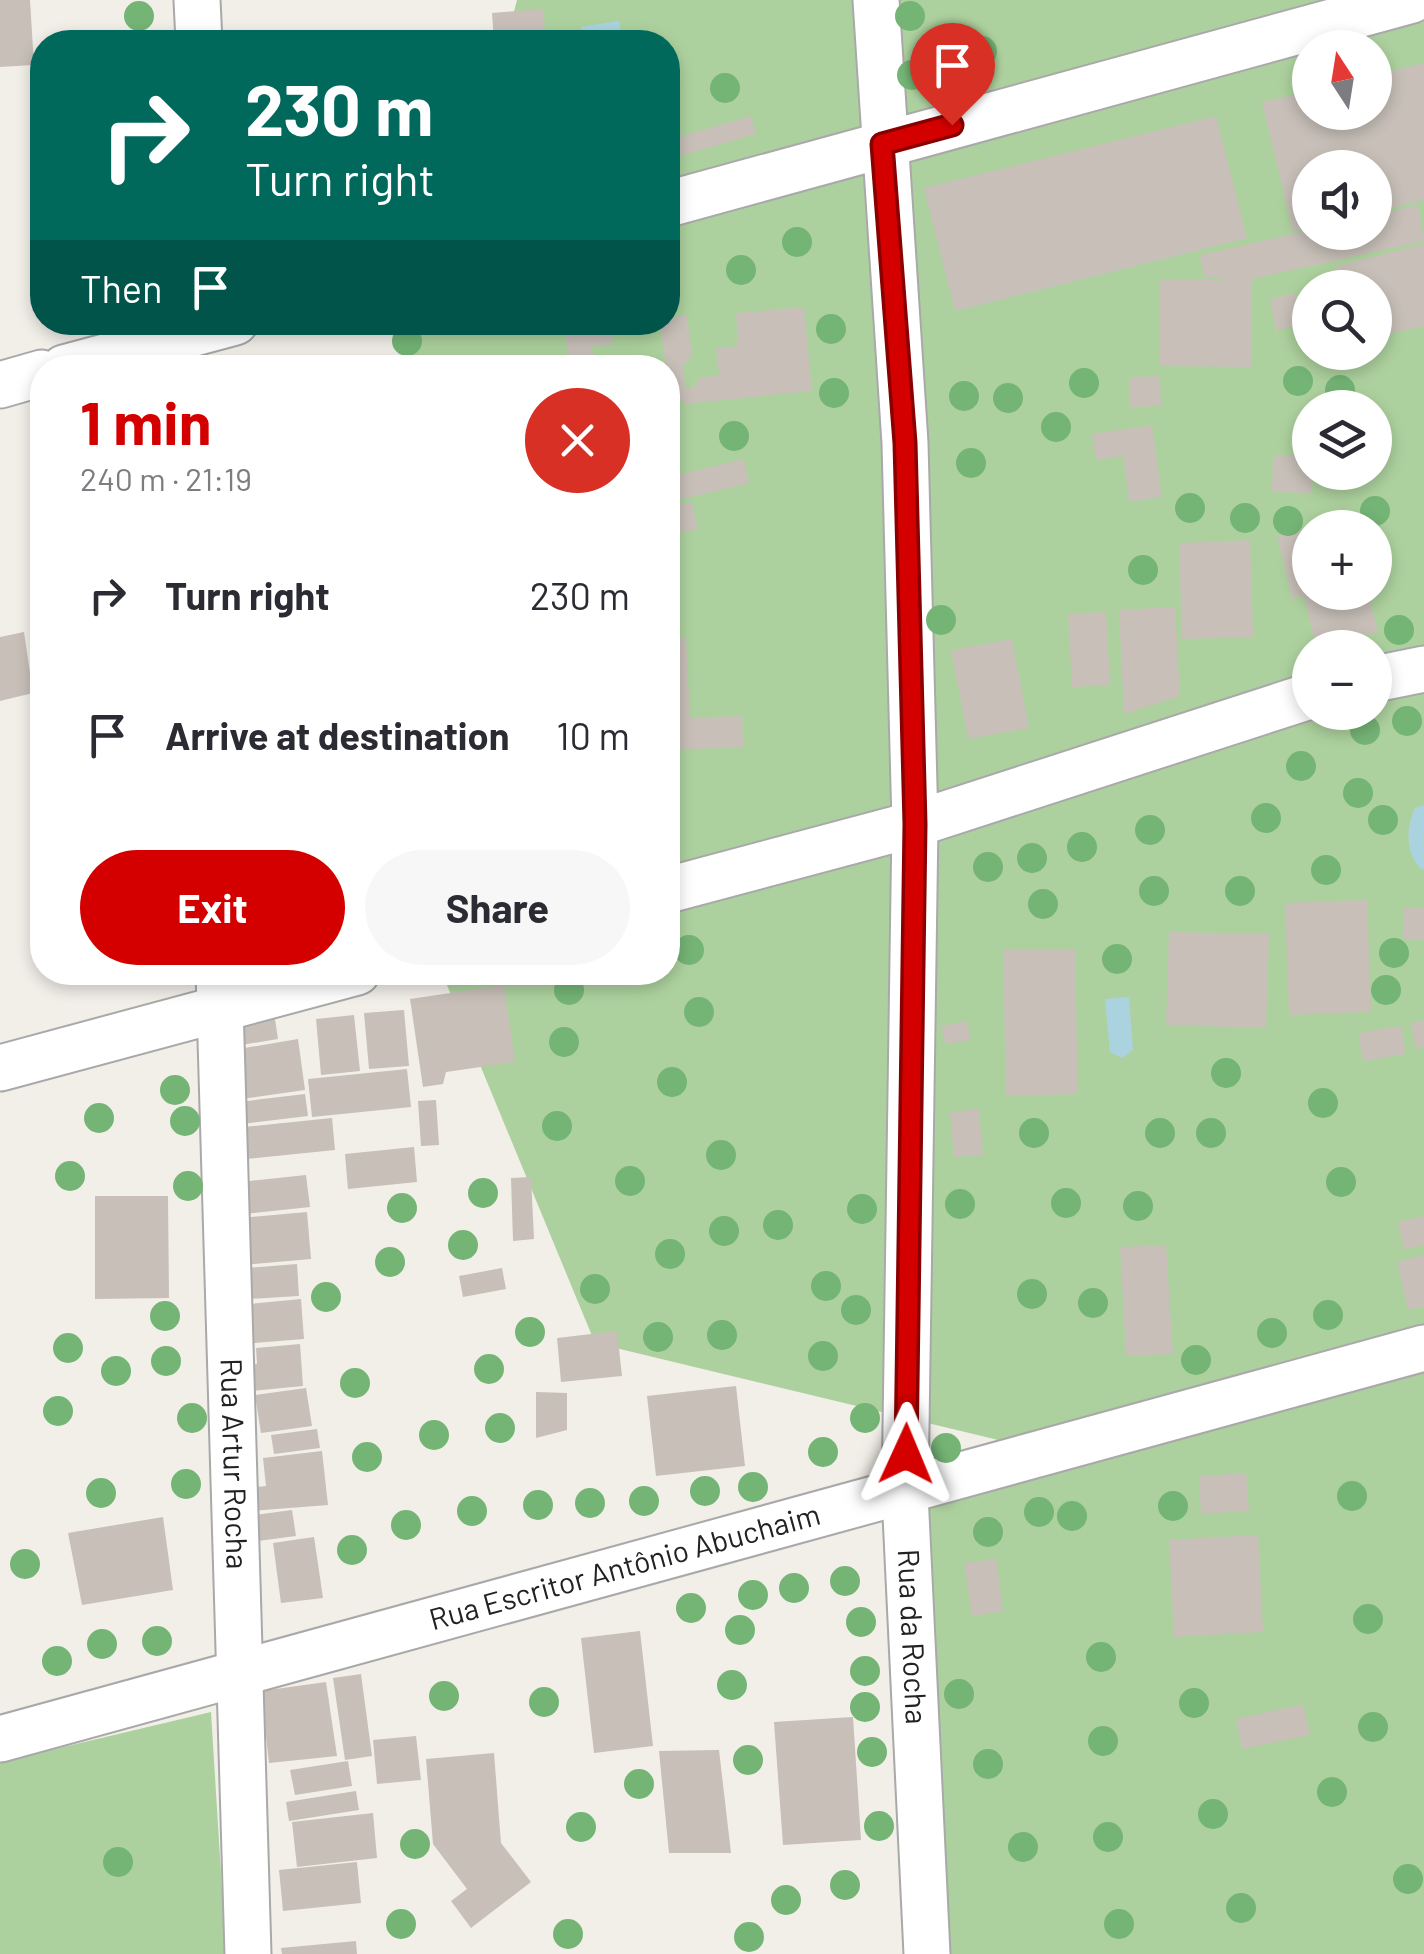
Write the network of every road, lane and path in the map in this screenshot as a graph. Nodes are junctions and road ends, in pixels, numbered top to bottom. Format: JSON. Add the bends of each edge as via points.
{"nodes":[{"id":1,"x":196,"y":0,"type":"edge"},
{"id":2,"x":876,"y":0,"type":"edge"},
{"id":3,"x":1412,"y":0,"type":"edge"},
{"id":4,"x":198,"y":30,"type":"edge"},
{"id":5,"x":882,"y":144,"type":"junction"},
{"id":6,"x":680,"y":201,"type":"edge"},
{"id":7,"x":214,"y":335,"type":"edge"},
{"id":8,"x":123,"y":355,"type":"edge"},
{"id":9,"x":30,"y":377,"type":"edge"},
{"id":10,"x":0,"y":386,"type":"edge"},
{"id":11,"x":1424,"y":669,"type":"edge"},
{"id":12,"x":1392,"y":676,"type":"edge"},
{"id":13,"x":1292,"y":702,"type":"edge"},
{"id":14,"x":915,"y":824,"type":"junction"},
{"id":15,"x":680,"y":887,"type":"edge"},
{"id":16,"x":258,"y":985,"type":"edge"},
{"id":17,"x":220,"y":990,"type":"edge"},
{"id":18,"x":0,"y":1068,"type":"edge"},
{"id":19,"x":1424,"y":1348,"type":"edge"},
{"id":20,"x":905,"y":1494,"type":"junction"},
{"id":21,"x":240,"y":1675,"type":"junction"},
{"id":22,"x":0,"y":1739,"type":"edge"},
{"id":23,"x":248,"y":1954,"type":"edge"},
{"id":24,"x":927,"y":1954,"type":"edge"}],
"edges":[{"from":1,"to":4,"type":"street"},
{"from":2,"to":5,"type":"street","name":"Rua da Rocha"},
{"from":3,"to":5,"type":"street"},
{"from":5,"to":6,"type":"street"},
{"from":5,"to":14,"type":"street","name":"Rua da Rocha","via":[[905,443]]},
{"from":7,"to":8,"type":"street"},
{"from":9,"to":10,"type":"street"},
{"from":11,"to":12,"type":"street"},
{"from":13,"to":14,"type":"street"},
{"from":14,"to":15,"type":"street"},
{"from":14,"to":20,"type":"street","name":"Rua da Rocha"},
{"from":16,"to":17,"type":"street"},
{"from":17,"to":18,"type":"street"},
{"from":17,"to":21,"type":"street","name":"Rua Artur Rocha"},
{"from":19,"to":20,"type":"street","name":"Rua Escritor Antônio Abuchaim"},
{"from":20,"to":21,"type":"street","name":"Rua Escritor Antônio Abuchaim"},
{"from":20,"to":24,"type":"street","name":"Rua da Rocha"},
{"from":21,"to":22,"type":"street","name":"Rua Escritor Antônio Abuchaim"},
{"from":21,"to":23,"type":"street","name":"Rua Artur Rocha"}]}
